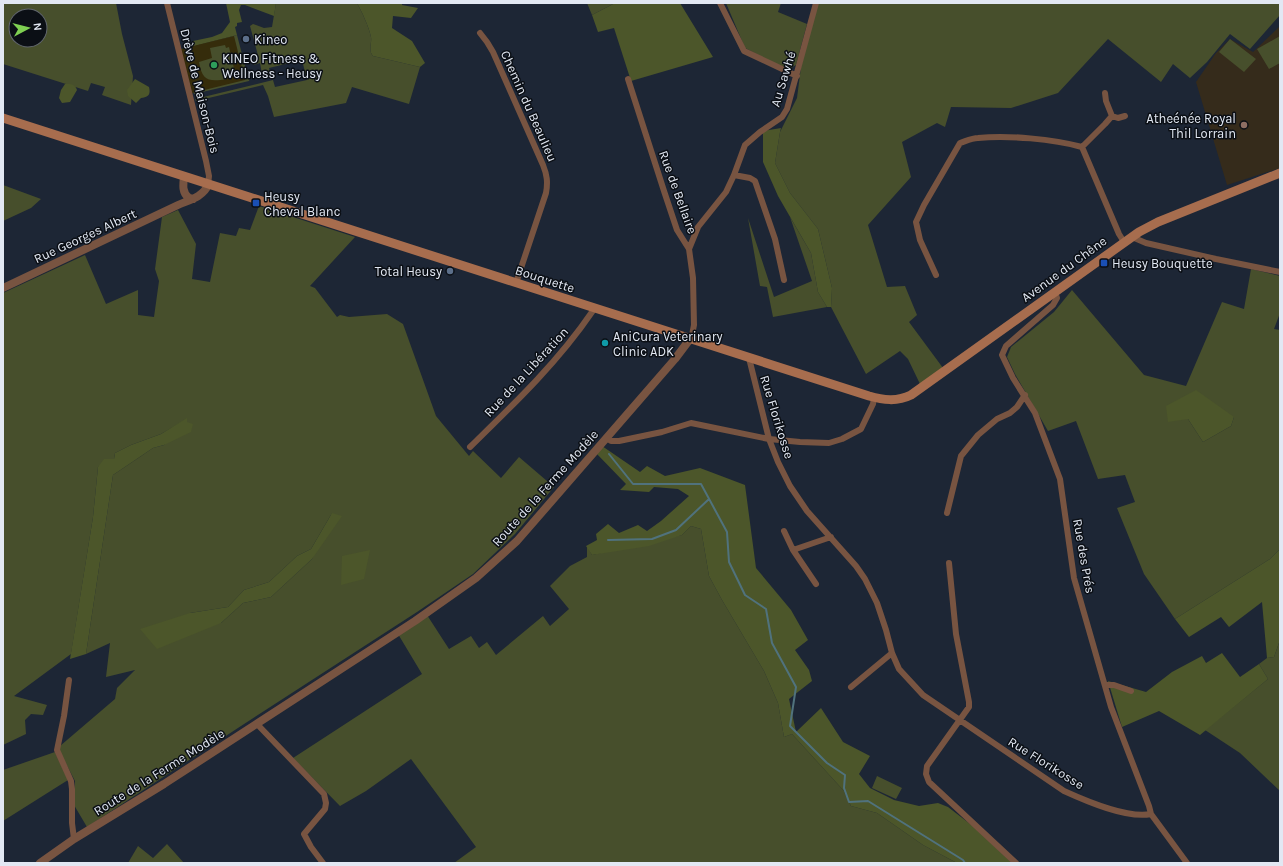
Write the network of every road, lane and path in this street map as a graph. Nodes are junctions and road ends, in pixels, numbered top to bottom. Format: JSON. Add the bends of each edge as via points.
{"nodes":[{"id":1,"x":167,"y":3,"type":"edge"},
{"id":2,"x":720,"y":3,"type":"edge"},
{"id":3,"x":816,"y":3,"type":"edge"},
{"id":4,"x":480,"y":33,"type":"dead end"},
{"id":5,"x":797,"y":76,"type":"junction"},
{"id":6,"x":628,"y":79,"type":"dead end"},
{"id":7,"x":1104,"y":93,"type":"dead end"},
{"id":8,"x":1112,"y":116,"type":"junction"},
{"id":9,"x":1125,"y":116,"type":"dead end"},
{"id":10,"x":3,"y":118,"type":"edge"},
{"id":11,"x":1082,"y":147,"type":"junction"},
{"id":12,"x":1280,"y":173,"type":"edge"},
{"id":13,"x":734,"y":175,"type":"junction"},
{"id":14,"x":184,"y":177,"type":"junction"},
{"id":15,"x":208,"y":185,"type":"junction"},
{"id":16,"x":185,"y":194,"type":"junction"},
{"id":17,"x":193,"y":199,"type":"junction"},
{"id":18,"x":178,"y":204,"type":"junction"},
{"id":19,"x":1128,"y":239,"type":"junction"},
{"id":20,"x":689,"y":249,"type":"junction"},
{"id":21,"x":1280,"y":272,"type":"edge"},
{"id":22,"x":936,"y":274,"type":"dead end"},
{"id":23,"x":784,"y":280,"type":"dead end"},
{"id":24,"x":516,"y":283,"type":"junction"},
{"id":25,"x":3,"y":288,"type":"edge"},
{"id":26,"x":1055,"y":292,"type":"junction"},
{"id":27,"x":594,"y":308,"type":"junction"},
{"id":28,"x":690,"y":338,"type":"junction"},
{"id":29,"x":749,"y":358,"type":"junction"},
{"id":30,"x":1025,"y":395,"type":"junction"},
{"id":31,"x":874,"y":398,"type":"junction"},
{"id":32,"x":606,"y":438,"type":"junction"},
{"id":33,"x":769,"y":439,"type":"junction"},
{"id":34,"x":470,"y":447,"type":"dead end"},
{"id":35,"x":947,"y":513,"type":"dead end"},
{"id":36,"x":784,"y":531,"type":"dead end"},
{"id":37,"x":831,"y":538,"type":"junction"},
{"id":38,"x":793,"y":550,"type":"junction"},
{"id":39,"x":949,"y":563,"type":"dead end"},
{"id":40,"x":816,"y":584,"type":"dead end"},
{"id":41,"x":892,"y":653,"type":"junction"},
{"id":42,"x":69,"y":680,"type":"dead end"},
{"id":43,"x":1105,"y":685,"type":"junction"},
{"id":44,"x":851,"y":687,"type":"dead end"},
{"id":45,"x":1131,"y":691,"type":"dead end"},
{"id":46,"x":960,"y":720,"type":"junction"},
{"id":47,"x":257,"y":724,"type":"junction"},
{"id":48,"x":1151,"y":814,"type":"junction"},
{"id":49,"x":74,"y":839,"type":"junction"},
{"id":50,"x":40,"y":863,"type":"edge"},
{"id":51,"x":323,"y":863,"type":"edge"},
{"id":52,"x":1016,"y":863,"type":"edge"},
{"id":53,"x":1187,"y":863,"type":"edge"}],
"edges":[{"from":1,"to":15,"type":"street","name":"Drève de Maison-Bois","via":[[206,161]]},
{"from":2,"to":5,"type":"street","via":[[744,51]]},
{"from":3,"to":5,"type":"street","name":"Au Sawhé"},
{"from":4,"to":24,"type":"street","name":"Chemin du Beaulieu","via":[[493,52],[543,164],[548,182]]},
{"from":5,"to":13,"type":"street","name":"Au Sawhé","via":[[782,117],[745,145]]},
{"from":6,"to":20,"type":"street","name":"Rue de Bellaire","via":[[677,230]]},
{"from":7,"to":8,"type":"street"},
{"from":8,"to":9,"type":"street"},
{"from":8,"to":11,"type":"street"},
{"from":10,"to":14,"type":"main road","name":"Bouquette"},
{"from":11,"to":19,"type":"street","via":[[1119,234]]},
{"from":11,"to":22,"type":"street","via":[[1021,137],[977,138],[960,143],[916,222],[920,240]]},
{"from":12,"to":19,"type":"main road","name":"Avenue du Chêne","via":[[1158,222]]},
{"from":13,"to":20,"type":"street","name":"Au Sawhé","via":[[726,192],[698,227]]},
{"from":13,"to":23,"type":"street","via":[[755,181],[775,239]]},
{"from":14,"to":15,"type":"main road","name":"Bouquette"},
{"from":14,"to":16,"type":"street"},
{"from":15,"to":17,"type":"street","name":"Rue Georges Albert","via":[[204,192]]},
{"from":15,"to":24,"type":"main road","name":"Bouquette"},
{"from":16,"to":17,"type":"street"},
{"from":16,"to":18,"type":"street","name":"Rue Georges Albert"},
{"from":17,"to":18,"type":"street","name":"Rue Georges Albert"},
{"from":18,"to":25,"type":"street","name":"Rue Georges Albert"},
{"from":19,"to":21,"type":"street"},
{"from":19,"to":26,"type":"main road","name":"Avenue du Chêne"},
{"from":20,"to":28,"type":"street","name":"Rue de Bellaire","via":[[693,278],[694,325]]},
{"from":24,"to":27,"type":"main road","name":"Bouquette"},
{"from":26,"to":30,"type":"street","name":"Rue des Prés","via":[[1057,298],[1053,305],[1006,346],[1002,355]]},
{"from":26,"to":31,"type":"main road","name":"Avenue du Chêne","via":[[911,395],[897,400]]},
{"from":27,"to":28,"type":"main road","name":"Bouquette"},
{"from":27,"to":34,"type":"street","name":"Rue de la Libération","via":[[570,343]]},
{"from":28,"to":29,"type":"main road","name":"Bouquette"},
{"from":28,"to":32,"type":"street","name":"Route de la Ferme Modèle","via":[[675,359]]},
{"from":29,"to":31,"type":"main road","name":"Bouquette"},
{"from":29,"to":33,"type":"street","name":"Rue Florikosse"},
{"from":30,"to":35,"type":"street","via":[[1018,407],[997,419],[978,435],[961,456]]},
{"from":30,"to":43,"type":"street","name":"Rue des Prés","via":[[1041,427],[1060,479],[1074,578]]},
{"from":31,"to":33,"type":"street","via":[[861,429],[842,439],[829,443]]},
{"from":32,"to":33,"type":"street","via":[[619,441],[691,423]]},
{"from":32,"to":47,"type":"street","name":"Route de la Ferme Modèle","via":[[517,542],[476,578]]},
{"from":33,"to":37,"type":"street","name":"Rue Florikosse","via":[[790,486],[807,511]]},
{"from":36,"to":38,"type":"street"},
{"from":37,"to":38,"type":"street"},
{"from":37,"to":41,"type":"street","name":"Rue Florikosse","via":[[865,579],[877,603]]},
{"from":38,"to":40,"type":"street"},
{"from":39,"to":46,"type":"street","via":[[956,634],[969,702],[969,707]]},
{"from":41,"to":44,"type":"street"},
{"from":41,"to":46,"type":"street","name":"Rue Florikosse","via":[[899,669],[923,695]]},
{"from":42,"to":49,"type":"street","name":"Route de la Ferme Modèle","via":[[57,750],[71,781]]},
{"from":43,"to":45,"type":"street","via":[[1114,685]]},
{"from":43,"to":48,"type":"street","name":"Rue des Prés"},
{"from":46,"to":48,"type":"street","name":"Rue Florikosse","via":[[1064,791],[1135,816]]},
{"from":46,"to":52,"type":"street","via":[[927,766],[927,778]]},
{"from":47,"to":49,"type":"street","name":"Route de la Ferme Modèle"},
{"from":47,"to":51,"type":"street","via":[[324,794],[325,810],[304,834]]},
{"from":48,"to":53,"type":"street","name":"Rue des Prés"},
{"from":49,"to":50,"type":"street","name":"Route de la Ferme Modèle"}]}
